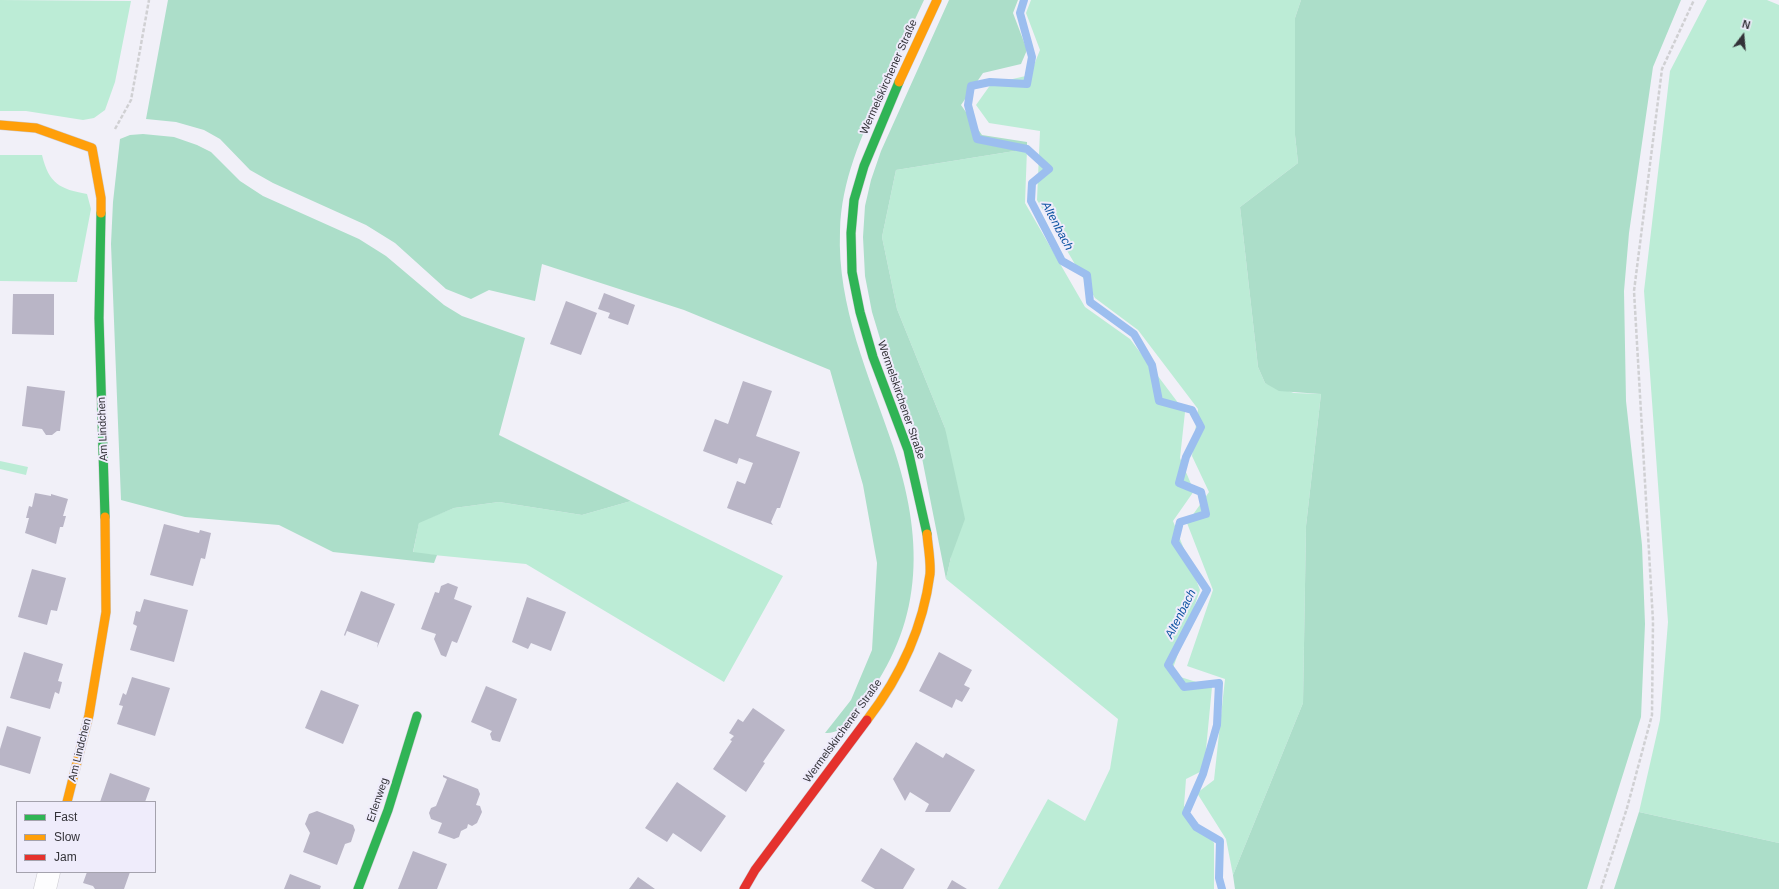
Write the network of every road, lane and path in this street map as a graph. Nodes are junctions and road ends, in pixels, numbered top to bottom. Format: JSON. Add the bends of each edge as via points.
{"nodes":[{"id":1,"x":149,"y":0,"type":"edge"},
{"id":2,"x":937,"y":0,"type":"edge"},
{"id":3,"x":1694,"y":0,"type":"edge"},
{"id":4,"x":0,"y":125,"type":"edge"},
{"id":5,"x":115,"y":129,"type":"dead end"},
{"id":6,"x":417,"y":716,"type":"dead end"},
{"id":7,"x":67,"y":801,"type":"edge"},
{"id":8,"x":50,"y":873,"type":"edge"},
{"id":9,"x":45,"y":889,"type":"edge"},
{"id":10,"x":358,"y":889,"type":"edge"},
{"id":11,"x":744,"y":889,"type":"edge"},
{"id":12,"x":1601,"y":889,"type":"edge"}],
"edges":[{"from":1,"to":5,"type":"path","via":[[130,100]]},
{"from":2,"to":11,"type":"street","name":"Wermelskirchener Straße","via":[[864,166],[854,200],[851,233],[852,272],[860,312],[873,357],[908,450],[927,531],[930,573],[917,631],[905,661],[886,692],[755,870]]},
{"from":3,"to":12,"type":"path","via":[[1662,69],[1634,291],[1653,621],[1652,715]]},
{"from":4,"to":7,"type":"street","name":"Am Lindchen","via":[[10,124],[57,134],[92,148],[101,198],[99,318],[105,480],[106,612],[89,715]]},
{"from":6,"to":10,"type":"street","name":"Erlenweg","via":[[388,810]]},
{"from":8,"to":9,"type":"street"}]}
